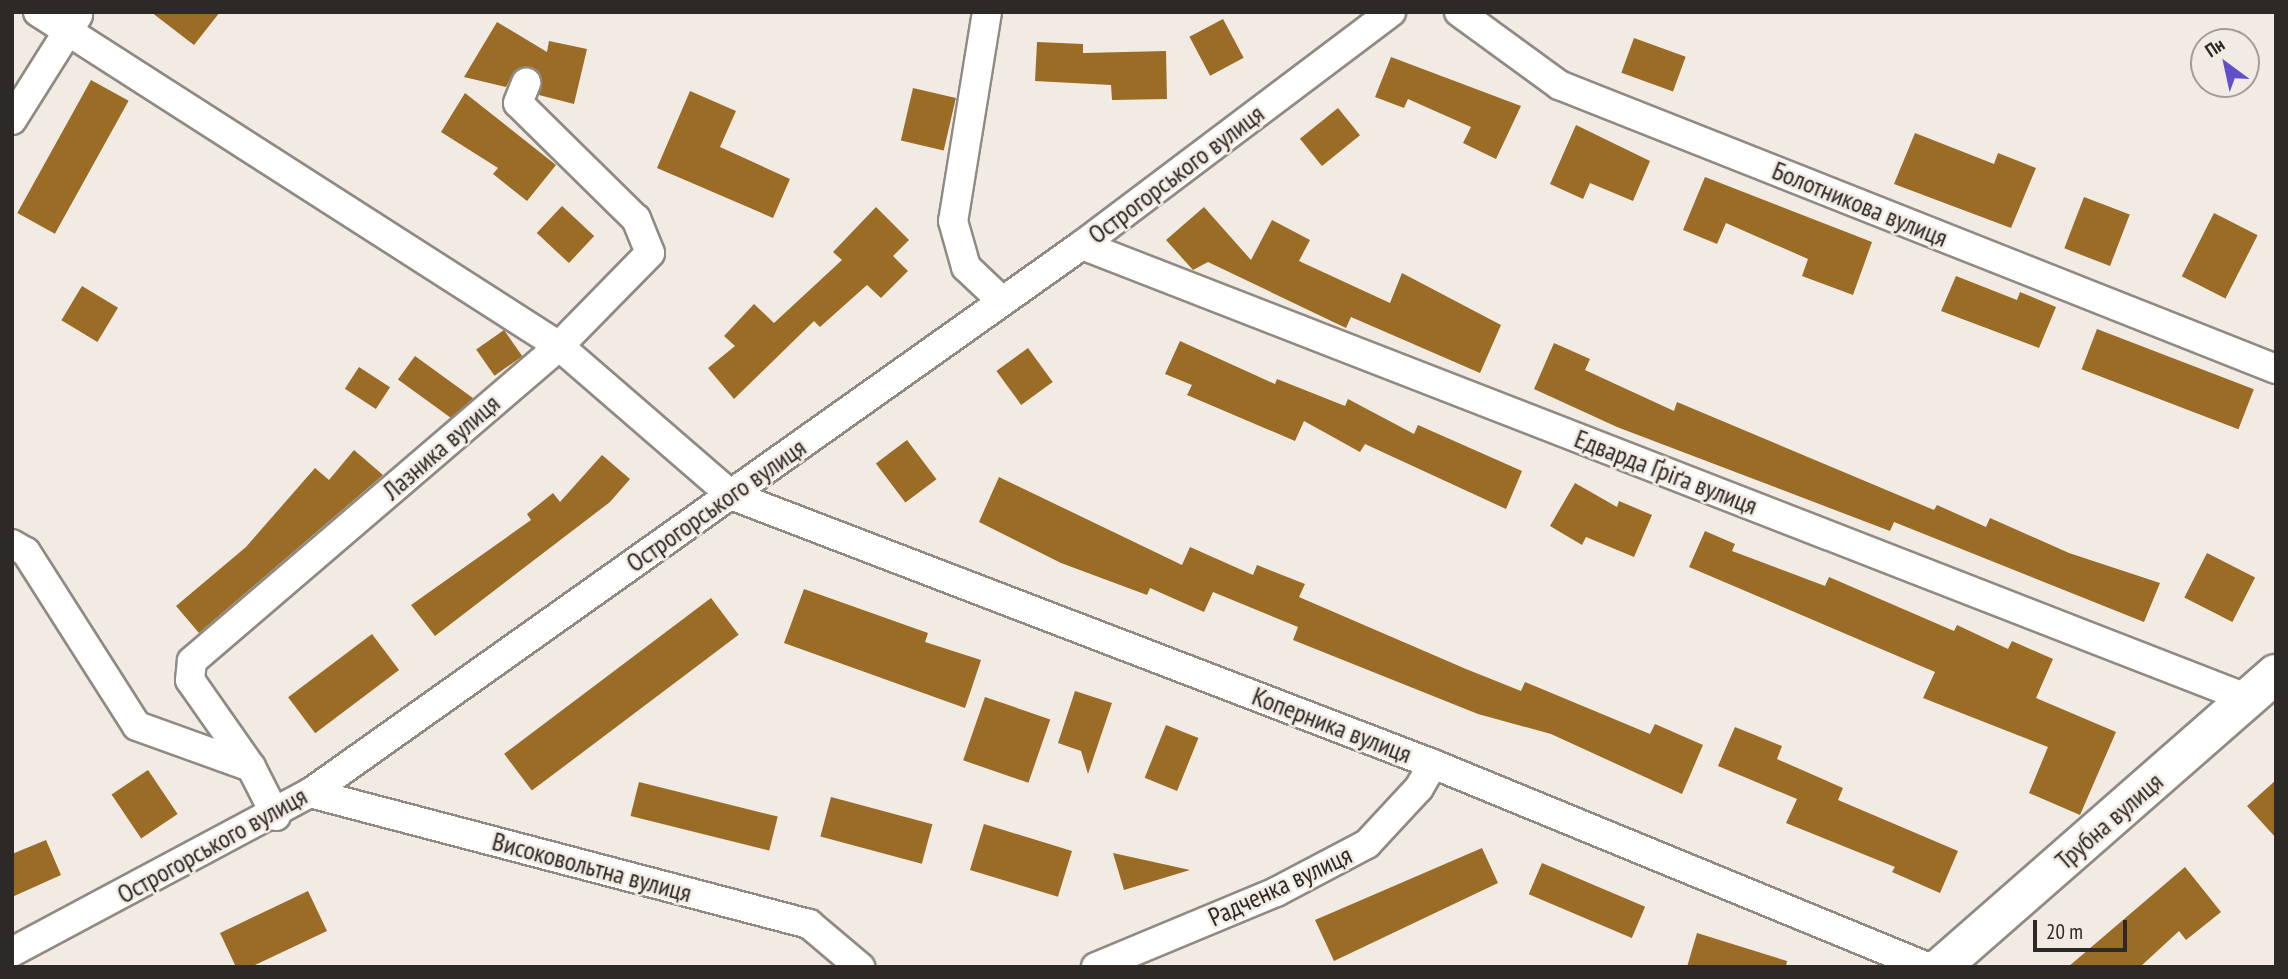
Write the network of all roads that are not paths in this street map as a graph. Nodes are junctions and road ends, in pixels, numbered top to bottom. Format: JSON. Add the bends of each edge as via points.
{"nodes":[{"id":1,"x":38,"y":12,"type":"edge"},
{"id":2,"x":987,"y":12,"type":"edge"},
{"id":3,"x":1391,"y":12,"type":"edge"},
{"id":4,"x":1459,"y":12,"type":"edge"},
{"id":5,"x":75,"y":20,"type":"edge"},
{"id":6,"x":526,"y":83,"type":"dead end"},
{"id":7,"x":12,"y":120,"type":"edge"},
{"id":8,"x":1082,"y":245,"type":"junction"},
{"id":9,"x":1002,"y":301,"type":"junction"},
{"id":10,"x":559,"y":346,"type":"junction"},
{"id":11,"x":2276,"y":369,"type":"edge"},
{"id":12,"x":732,"y":495,"type":"junction"},
{"id":13,"x":12,"y":544,"type":"edge"},
{"id":14,"x":2262,"y":686,"type":"edge"},
{"id":15,"x":1433,"y":764,"type":"junction"},
{"id":16,"x":251,"y":766,"type":"junction"},
{"id":17,"x":310,"y":793,"type":"junction"},
{"id":18,"x":276,"y":816,"type":"junction"},
{"id":19,"x":12,"y":952,"type":"edge"},
{"id":20,"x":1136,"y":960,"type":"edge"},
{"id":21,"x":860,"y":967,"type":"edge"},
{"id":22,"x":1096,"y":967,"type":"edge"},
{"id":23,"x":1927,"y":967,"type":"edge"},
{"id":24,"x":1941,"y":967,"type":"edge"}],
"edges":[{"from":1,"to":5,"type":"street","name":"Коперника вулиця"},
{"from":2,"to":9,"type":"street","via":[[953,221],[966,267]]},
{"from":3,"to":8,"type":"street","name":"Острогорського вулиця"},
{"from":4,"to":11,"type":"street","name":"Болотникова вулиця","via":[[1559,85]]},
{"from":5,"to":7,"type":"street"},
{"from":5,"to":10,"type":"street","name":"Коперника вулиця"},
{"from":6,"to":10,"type":"street","name":"Лазника вулиця","via":[[518,103],[636,219],[650,253]]},
{"from":8,"to":9,"type":"street","name":"Острогорського вулиця"},
{"from":8,"to":14,"type":"street","name":"Едварда Ґріґа вулиця"},
{"from":9,"to":12,"type":"street","name":"Острогорського вулиця"},
{"from":10,"to":12,"type":"street","name":"Коперника вулиця"},
{"from":10,"to":16,"type":"street","name":"Лазника вулиця","via":[[192,661],[190,681]]},
{"from":12,"to":15,"type":"street","name":"Коперника вулиця"},
{"from":12,"to":17,"type":"street","name":"Острогорського вулиця"},
{"from":13,"to":16,"type":"street","via":[[26,552],[137,726]]},
{"from":14,"to":24,"type":"street","name":"Трубна вулиця"},
{"from":15,"to":20,"type":"street","name":"Радченка вулиця","via":[[1419,788],[1367,844]]},
{"from":15,"to":23,"type":"street","name":"Коперника вулиця"},
{"from":16,"to":18,"type":"street","name":"Лазника вулиця"},
{"from":17,"to":18,"type":"street","name":"Острогорського вулиця"},
{"from":17,"to":21,"type":"street","name":"Високовольтна вулиця","via":[[809,924]]},
{"from":18,"to":19,"type":"street","name":"Острогорського вулиця"},
{"from":20,"to":22,"type":"street","name":"Радченка вулиця"}]}
